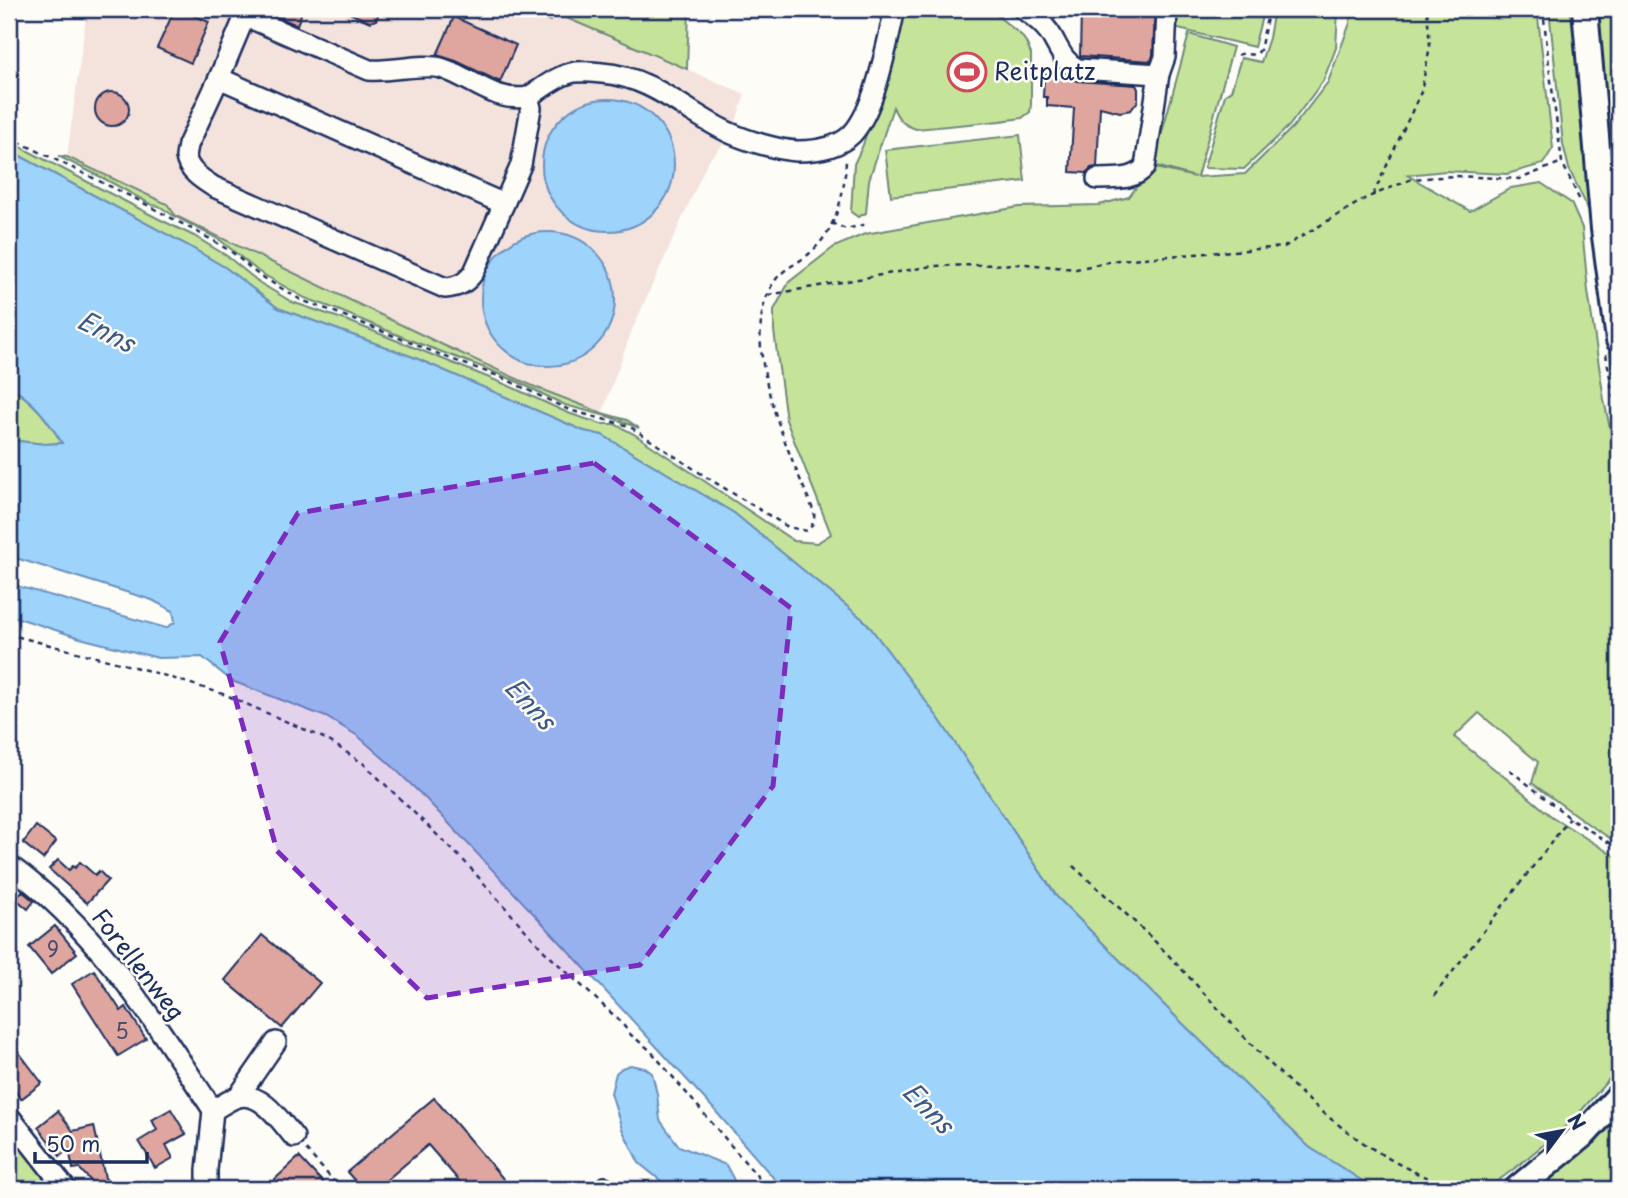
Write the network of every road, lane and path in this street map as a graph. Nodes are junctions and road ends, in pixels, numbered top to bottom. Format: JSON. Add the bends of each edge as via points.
{"nodes":[{"id":1,"x":895,"y":9,"type":"edge"},
{"id":2,"x":1167,"y":9,"type":"edge"},
{"id":3,"x":1269,"y":9,"type":"edge"},
{"id":4,"x":1427,"y":9,"type":"edge"},
{"id":5,"x":1544,"y":9,"type":"edge"},
{"id":6,"x":1585,"y":9,"type":"edge"},
{"id":7,"x":1033,"y":12,"type":"edge"},
{"id":8,"x":1238,"y":55,"type":"dead end"},
{"id":9,"x":1159,"y":74,"type":"junction"},
{"id":10,"x":219,"y":78,"type":"junction"},
{"id":11,"x":528,"y":97,"type":"junction"},
{"id":12,"x":9,"y":136,"type":"edge"},
{"id":13,"x":841,"y":142,"type":"junction"},
{"id":14,"x":1562,"y":162,"type":"junction"},
{"id":15,"x":1097,"y":179,"type":"dead end"},
{"id":16,"x":1373,"y":195,"type":"junction"},
{"id":17,"x":504,"y":205,"type":"junction"},
{"id":18,"x":1582,"y":205,"type":"dead end"},
{"id":19,"x":831,"y":223,"type":"junction"},
{"id":20,"x":867,"y":224,"type":"dead end"},
{"id":21,"x":768,"y":295,"type":"junction"},
{"id":22,"x":1612,"y":343,"type":"edge"},
{"id":23,"x":1619,"y":430,"type":"edge"},
{"id":24,"x":9,"y":631,"type":"edge"},
{"id":25,"x":1510,"y":770,"type":"dead end"},
{"id":26,"x":1570,"y":818,"type":"junction"},
{"id":27,"x":1619,"y":849,"type":"edge"},
{"id":28,"x":9,"y":865,"type":"edge"},
{"id":29,"x":1073,"y":866,"type":"dead end"},
{"id":30,"x":1434,"y":996,"type":"dead end"},
{"id":31,"x":276,"y":1042,"type":"dead end"},
{"id":32,"x":1619,"y":1096,"type":"edge"},
{"id":33,"x":238,"y":1097,"type":"junction"},
{"id":34,"x":213,"y":1110,"type":"junction"},
{"id":35,"x":9,"y":1116,"type":"edge"},
{"id":36,"x":294,"y":1137,"type":"joint"},
{"id":37,"x":1619,"y":1184,"type":"edge"},
{"id":38,"x":66,"y":1189,"type":"edge"},
{"id":39,"x":207,"y":1189,"type":"edge"},
{"id":40,"x":341,"y":1189,"type":"edge"},
{"id":41,"x":768,"y":1189,"type":"edge"},
{"id":42,"x":1457,"y":1189,"type":"edge"},
{"id":43,"x":1517,"y":1189,"type":"edge"},
{"id":44,"x":1614,"y":1189,"type":"edge"}],
"edges":[{"from":1,"to":13,"type":"street","via":[[874,92],[860,121]]},
{"from":2,"to":9,"type":"street","via":[[1165,57]]},
{"from":3,"to":8,"type":"path","via":[[1258,53]]},
{"from":4,"to":16,"type":"path","via":[[1430,46],[1421,92]]},
{"from":5,"to":14,"type":"path"},
{"from":6,"to":22,"type":"main road"},
{"from":7,"to":9,"type":"street","via":[[1069,65]]},
{"from":9,"to":15,"type":"street","via":[[1143,171],[1134,177]]},
{"from":10,"to":11,"type":"street","via":[[246,16],[369,70],[439,68],[505,97]]},
{"from":10,"to":17,"type":"street"},
{"from":10,"to":17,"type":"street","via":[[186,156],[198,177],[214,187],[445,288],[457,287],[474,272]]},
{"from":11,"to":13,"type":"street","via":[[572,73],[607,73],[649,85],[730,133],[792,150],[810,151]]},
{"from":11,"to":17,"type":"street","via":[[531,108],[522,165]]},
{"from":12,"to":21,"type":"path","via":[[214,241],[301,300],[501,377],[569,410],[629,426],[789,527],[807,531],[814,512],[778,425],[765,371],[761,332]]},
{"from":13,"to":19,"type":"path","via":[[846,151],[844,188]]},
{"from":14,"to":16,"type":"path","via":[[1520,179],[1412,179]]},
{"from":14,"to":18,"type":"path"},
{"from":16,"to":21,"type":"path","via":[[1284,247],[1118,260],[1076,270],[1026,264],[932,266]]},
{"from":19,"to":20,"type":"path","via":[[846,229]]},
{"from":19,"to":21,"type":"path","via":[[820,242],[780,275]]},
{"from":22,"to":23,"type":"path"},
{"from":24,"to":41,"type":"path","via":[[226,695],[326,739],[364,764],[465,862],[544,951],[650,1050]]},
{"from":25,"to":26,"type":"path"},
{"from":26,"to":27,"type":"path"},
{"from":26,"to":30,"type":"path"},
{"from":28,"to":34,"type":"street","name":"Forellenweg","via":[[103,953],[141,1001]]},
{"from":29,"to":42,"type":"path","via":[[1172,959],[1310,1103],[1392,1161]]},
{"from":31,"to":33,"type":"street"},
{"from":32,"to":43,"type":"main road","via":[[1585,1133]]},
{"from":33,"to":34,"type":"street"},
{"from":33,"to":36,"type":"street","via":[[264,1103]]},
{"from":34,"to":39,"type":"street"},
{"from":35,"to":38,"type":"street"},
{"from":36,"to":40,"type":"path"},
{"from":37,"to":44,"type":"path"}]}
